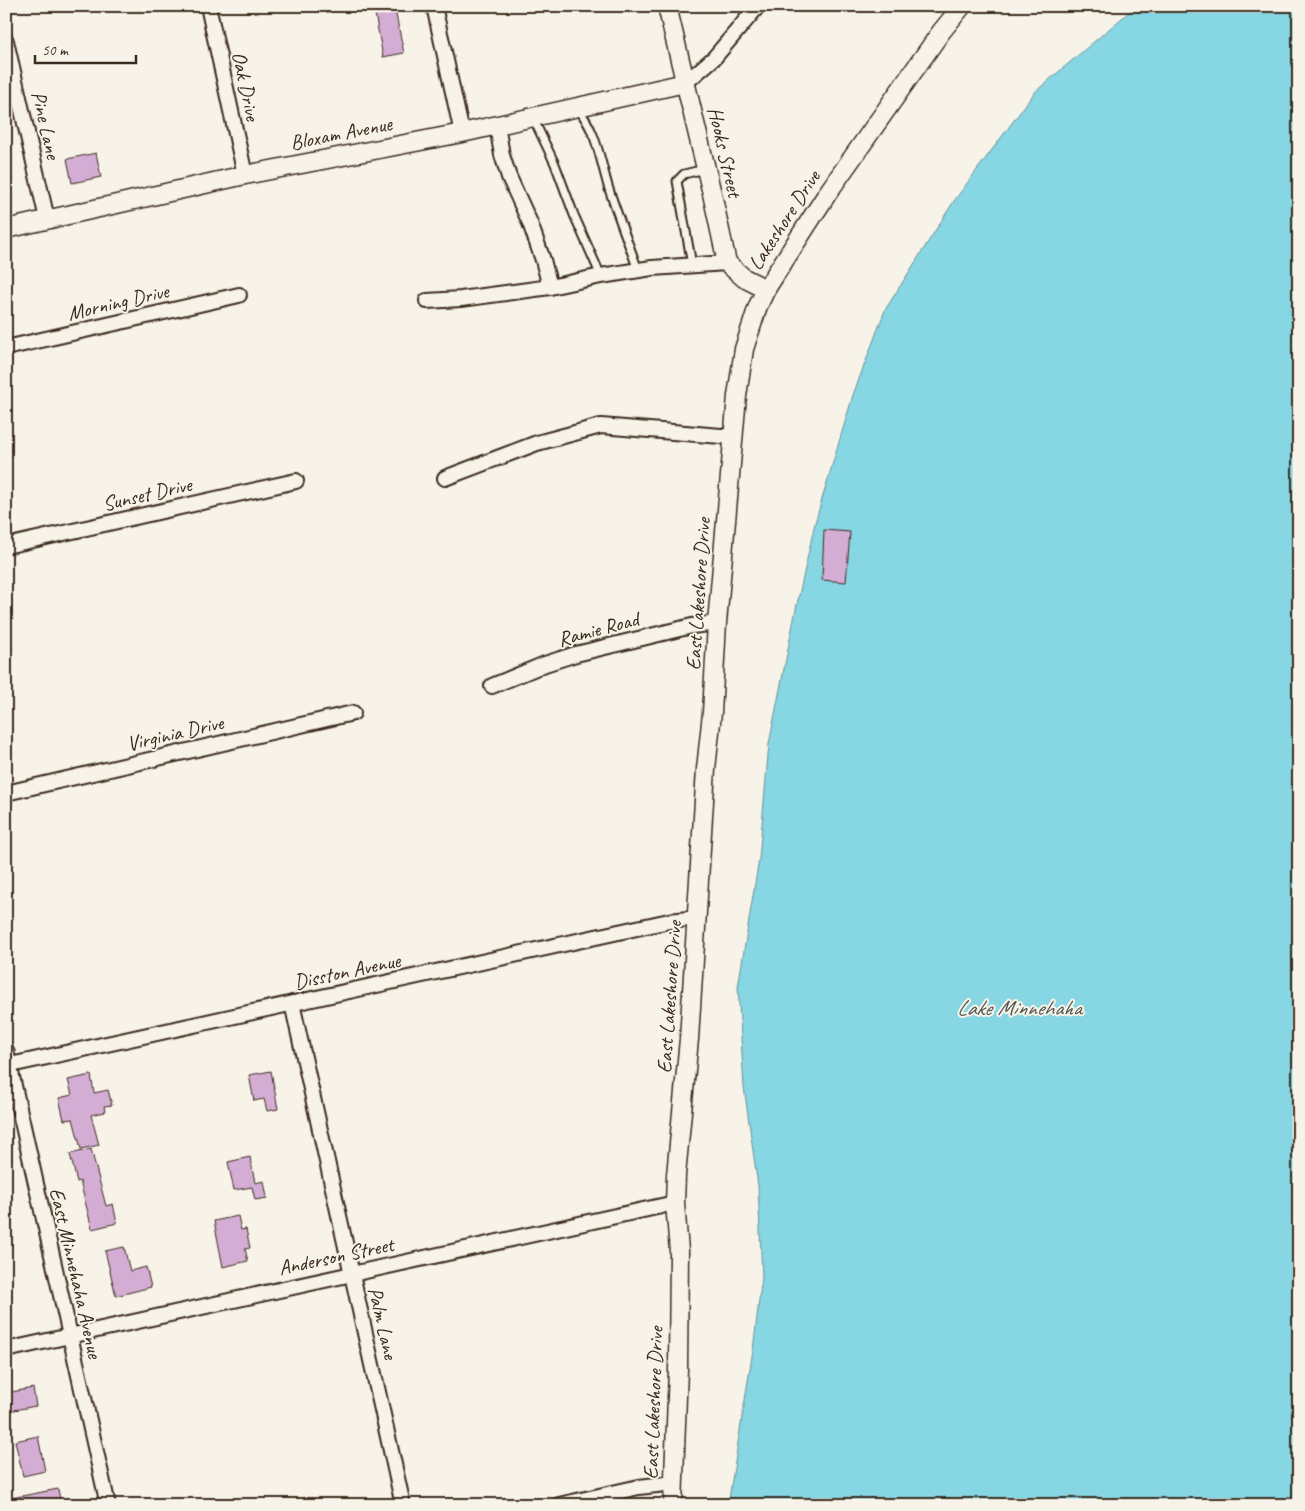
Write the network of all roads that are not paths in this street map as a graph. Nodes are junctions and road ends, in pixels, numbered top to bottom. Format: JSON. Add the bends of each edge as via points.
{"nodes":[{"id":1,"x":208,"y":6,"type":"edge"},
{"id":2,"x":434,"y":6,"type":"edge"},
{"id":3,"x":667,"y":6,"type":"edge"},
{"id":4,"x":758,"y":6,"type":"edge"},
{"id":5,"x":962,"y":6,"type":"edge"},
{"id":6,"x":6,"y":41,"type":"edge"},
{"id":7,"x":685,"y":84,"type":"junction"},
{"id":8,"x":576,"y":108,"type":"junction"},
{"id":9,"x":533,"y":117,"type":"junction"},
{"id":10,"x":497,"y":125,"type":"junction"},
{"id":11,"x":462,"y":133,"type":"junction"},
{"id":12,"x":706,"y":169,"type":"junction"},
{"id":13,"x":245,"y":175,"type":"junction"},
{"id":14,"x":47,"y":219,"type":"junction"},
{"id":15,"x":6,"y":229,"type":"edge"},
{"id":16,"x":727,"y":263,"type":"junction"},
{"id":17,"x":692,"y":265,"type":"junction"},
{"id":18,"x":638,"y":270,"type":"junction"},
{"id":19,"x":602,"y":276,"type":"junction"},
{"id":20,"x":550,"y":287,"type":"junction"},
{"id":21,"x":766,"y":290,"type":"junction"},
{"id":22,"x":239,"y":295,"type":"dead end"},
{"id":23,"x":427,"y":301,"type":"dead end"},
{"id":24,"x":6,"y":348,"type":"edge"},
{"id":25,"x":733,"y":437,"type":"junction"},
{"id":26,"x":445,"y":478,"type":"dead end"},
{"id":27,"x":296,"y":481,"type":"dead end"},
{"id":28,"x":727,"y":494,"type":"joint"},
{"id":29,"x":6,"y":546,"type":"edge"},
{"id":30,"x":717,"y":623,"type":"junction"},
{"id":31,"x":492,"y":686,"type":"dead end"},
{"id":32,"x":353,"y":713,"type":"dead end"},
{"id":33,"x":6,"y":793,"type":"edge"},
{"id":34,"x":698,"y":918,"type":"junction"},
{"id":35,"x":292,"y":1003,"type":"junction"},
{"id":36,"x":6,"y":1050,"type":"edge"},
{"id":37,"x":8,"y":1065,"type":"edge"},
{"id":38,"x":675,"y":1203,"type":"junction"},
{"id":39,"x":352,"y":1274,"type":"junction"},
{"id":40,"x":70,"y":1335,"type":"junction"},
{"id":41,"x":6,"y":1350,"type":"edge"},
{"id":42,"x":674,"y":1482,"type":"junction"},
{"id":43,"x":108,"y":1505,"type":"edge"},
{"id":44,"x":403,"y":1505,"type":"edge"},
{"id":45,"x":559,"y":1505,"type":"edge"},
{"id":46,"x":673,"y":1505,"type":"edge"}],
"edges":[{"from":1,"to":13,"type":"street","name":"Oak Drive"},
{"from":2,"to":11,"type":"street"},
{"from":3,"to":7,"type":"street","name":"Hooks Street"},
{"from":4,"to":7,"type":"street","via":[[714,58]]},
{"from":5,"to":21,"type":"street","name":"Lakeshore Drive","via":[[835,183]]},
{"from":6,"to":14,"type":"street","name":"Pine Lane"},
{"from":7,"to":8,"type":"street","name":"Bloxam Avenue"},
{"from":7,"to":12,"type":"street","name":"Hooks Street"},
{"from":8,"to":9,"type":"street","name":"Bloxam Avenue"},
{"from":8,"to":18,"type":"lane","via":[[591,128]]},
{"from":9,"to":10,"type":"street","name":"Bloxam Avenue"},
{"from":9,"to":19,"type":"lane"},
{"from":10,"to":11,"type":"street","name":"Bloxam Avenue"},
{"from":10,"to":20,"type":"street","via":[[508,176],[530,223]]},
{"from":11,"to":13,"type":"street","name":"Bloxam Avenue"},
{"from":12,"to":16,"type":"street","name":"Hooks Street"},
{"from":12,"to":17,"type":"lane","via":[[684,174],[677,181]]},
{"from":13,"to":14,"type":"street","name":"Bloxam Avenue"},
{"from":14,"to":15,"type":"street","name":"Bloxam Avenue"},
{"from":16,"to":17,"type":"street"},
{"from":16,"to":21,"type":"street","via":[[744,278]]},
{"from":17,"to":18,"type":"street"},
{"from":18,"to":19,"type":"street"},
{"from":19,"to":20,"type":"street"},
{"from":20,"to":23,"type":"street"},
{"from":21,"to":25,"type":"street","name":"Lakeshore Drive","via":[[744,349]]},
{"from":22,"to":24,"type":"street","name":"Morning Drive"},
{"from":25,"to":26,"type":"street","via":[[601,426],[537,443]]},
{"from":25,"to":28,"type":"street","name":"Lakeshore Drive"},
{"from":27,"to":29,"type":"street","name":"Sunset Drive"},
{"from":28,"to":30,"type":"street","name":"East Lakeshore Drive"},
{"from":30,"to":31,"type":"street","name":"Ramie Road","via":[[576,654]]},
{"from":30,"to":34,"type":"street","name":"East Lakeshore Drive"},
{"from":32,"to":33,"type":"street","name":"Virginia Drive"},
{"from":34,"to":35,"type":"street","name":"Disston Avenue","via":[[670,921]]},
{"from":34,"to":38,"type":"street","name":"East Lakeshore Drive"},
{"from":35,"to":37,"type":"street","name":"Disston Avenue"},
{"from":35,"to":39,"type":"street","name":"Palm Lane"},
{"from":36,"to":37,"type":"street","name":"East Minnehaha Avenue"},
{"from":37,"to":40,"type":"street","name":"East Minnehaha Avenue"},
{"from":38,"to":39,"type":"street","name":"Anderson Street"},
{"from":38,"to":42,"type":"street","name":"East Lakeshore Drive","via":[[679,1251]]},
{"from":39,"to":40,"type":"street","name":"Anderson Street"},
{"from":39,"to":44,"type":"street","name":"Palm Lane"},
{"from":40,"to":41,"type":"street","name":"Anderson Street"},
{"from":40,"to":43,"type":"street","name":"East Minnehaha Avenue"},
{"from":42,"to":45,"type":"street"},
{"from":42,"to":46,"type":"street","name":"East Lakeshore Drive"}]}
